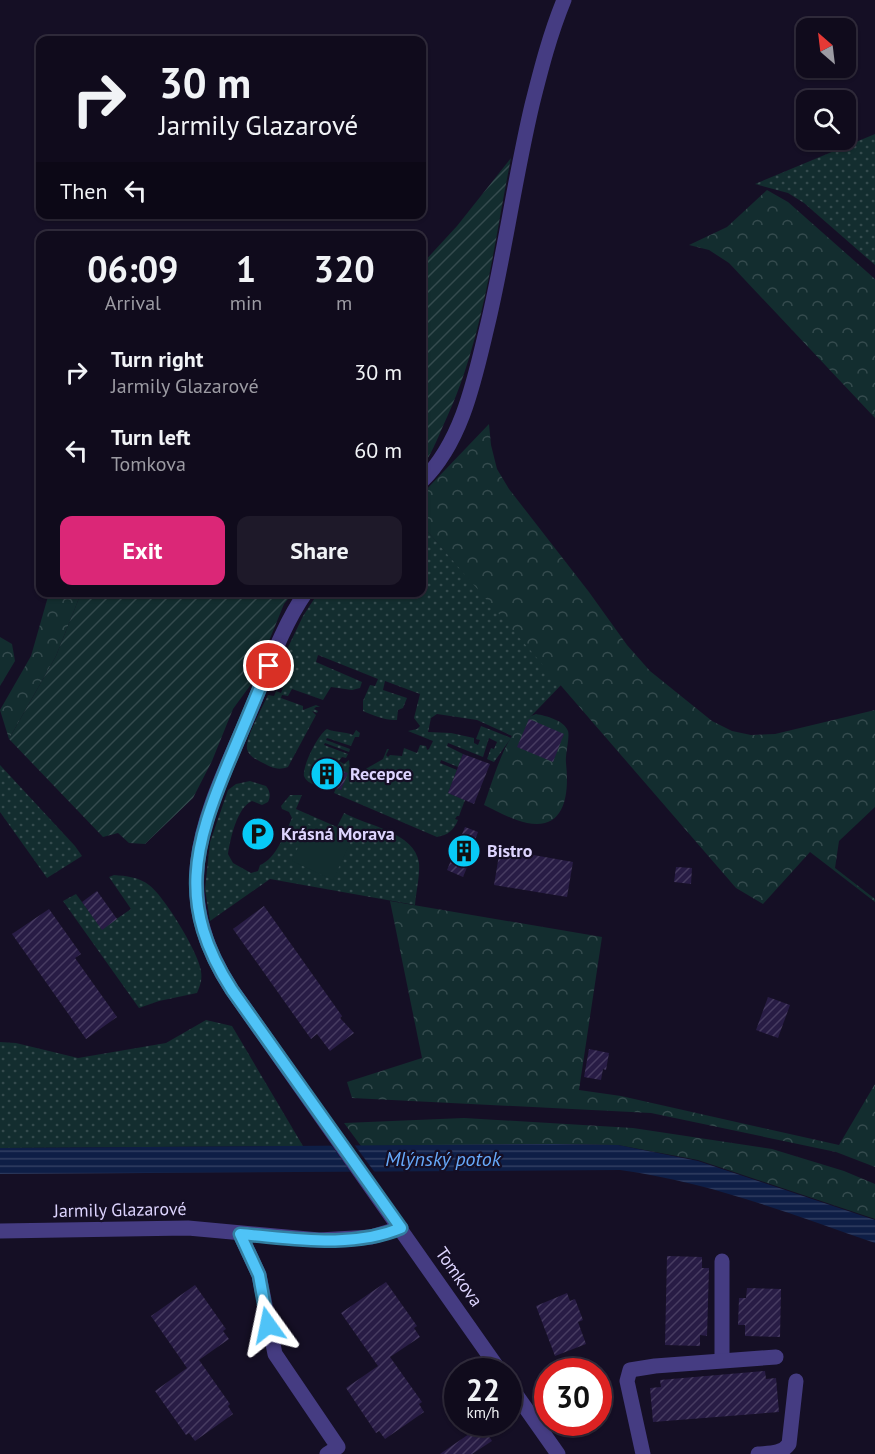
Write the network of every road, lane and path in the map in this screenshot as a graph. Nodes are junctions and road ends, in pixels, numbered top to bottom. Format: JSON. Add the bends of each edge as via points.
{"nodes":[{"id":1,"x":564,"y":0,"type":"edge"},
{"id":2,"x":426,"y":477,"type":"edge"},
{"id":3,"x":303,"y":597,"type":"edge"},
{"id":4,"x":401,"y":1228,"type":"junction"},
{"id":5,"x":0,"y":1231,"type":"edge"},
{"id":6,"x":240,"y":1234,"type":"junction"},
{"id":7,"x":722,"y":1261,"type":"dead end"},
{"id":8,"x":776,"y":1357,"type":"dead end"},
{"id":9,"x":491,"y":1358,"type":"edge"},
{"id":10,"x":722,"y":1360,"type":"junction"},
{"id":11,"x":796,"y":1381,"type":"dead end"},
{"id":12,"x":522,"y":1403,"type":"edge"},
{"id":13,"x":327,"y":1454,"type":"edge"},
{"id":14,"x":558,"y":1454,"type":"edge"},
{"id":15,"x":643,"y":1454,"type":"edge"},
{"id":16,"x":758,"y":1454,"type":"edge"}],
"edges":[{"from":1,"to":2,"type":"street","via":[[549,39],[528,123],[476,373],[447,447]]},
{"from":3,"to":4,"type":"street","name":"Tomkova","via":[[288,623],[210,807],[198,854],[195,888],[203,934],[218,967]]},
{"from":4,"to":6,"type":"street","name":"Jarmily Glazarové","via":[[356,1239]]},
{"from":4,"to":9,"type":"street","name":"Tomkova"},
{"from":5,"to":6,"type":"street","name":"Jarmily Glazarové","via":[[188,1228]]},
{"from":6,"to":13,"type":"street","via":[[259,1275],[275,1354],[338,1447]]},
{"from":7,"to":10,"type":"street"},
{"from":8,"to":10,"type":"street"},
{"from":10,"to":15,"type":"street","via":[[630,1370],[627,1381]]},
{"from":11,"to":16,"type":"street","via":[[789,1444],[779,1452]]},
{"from":12,"to":14,"type":"street"}]}
